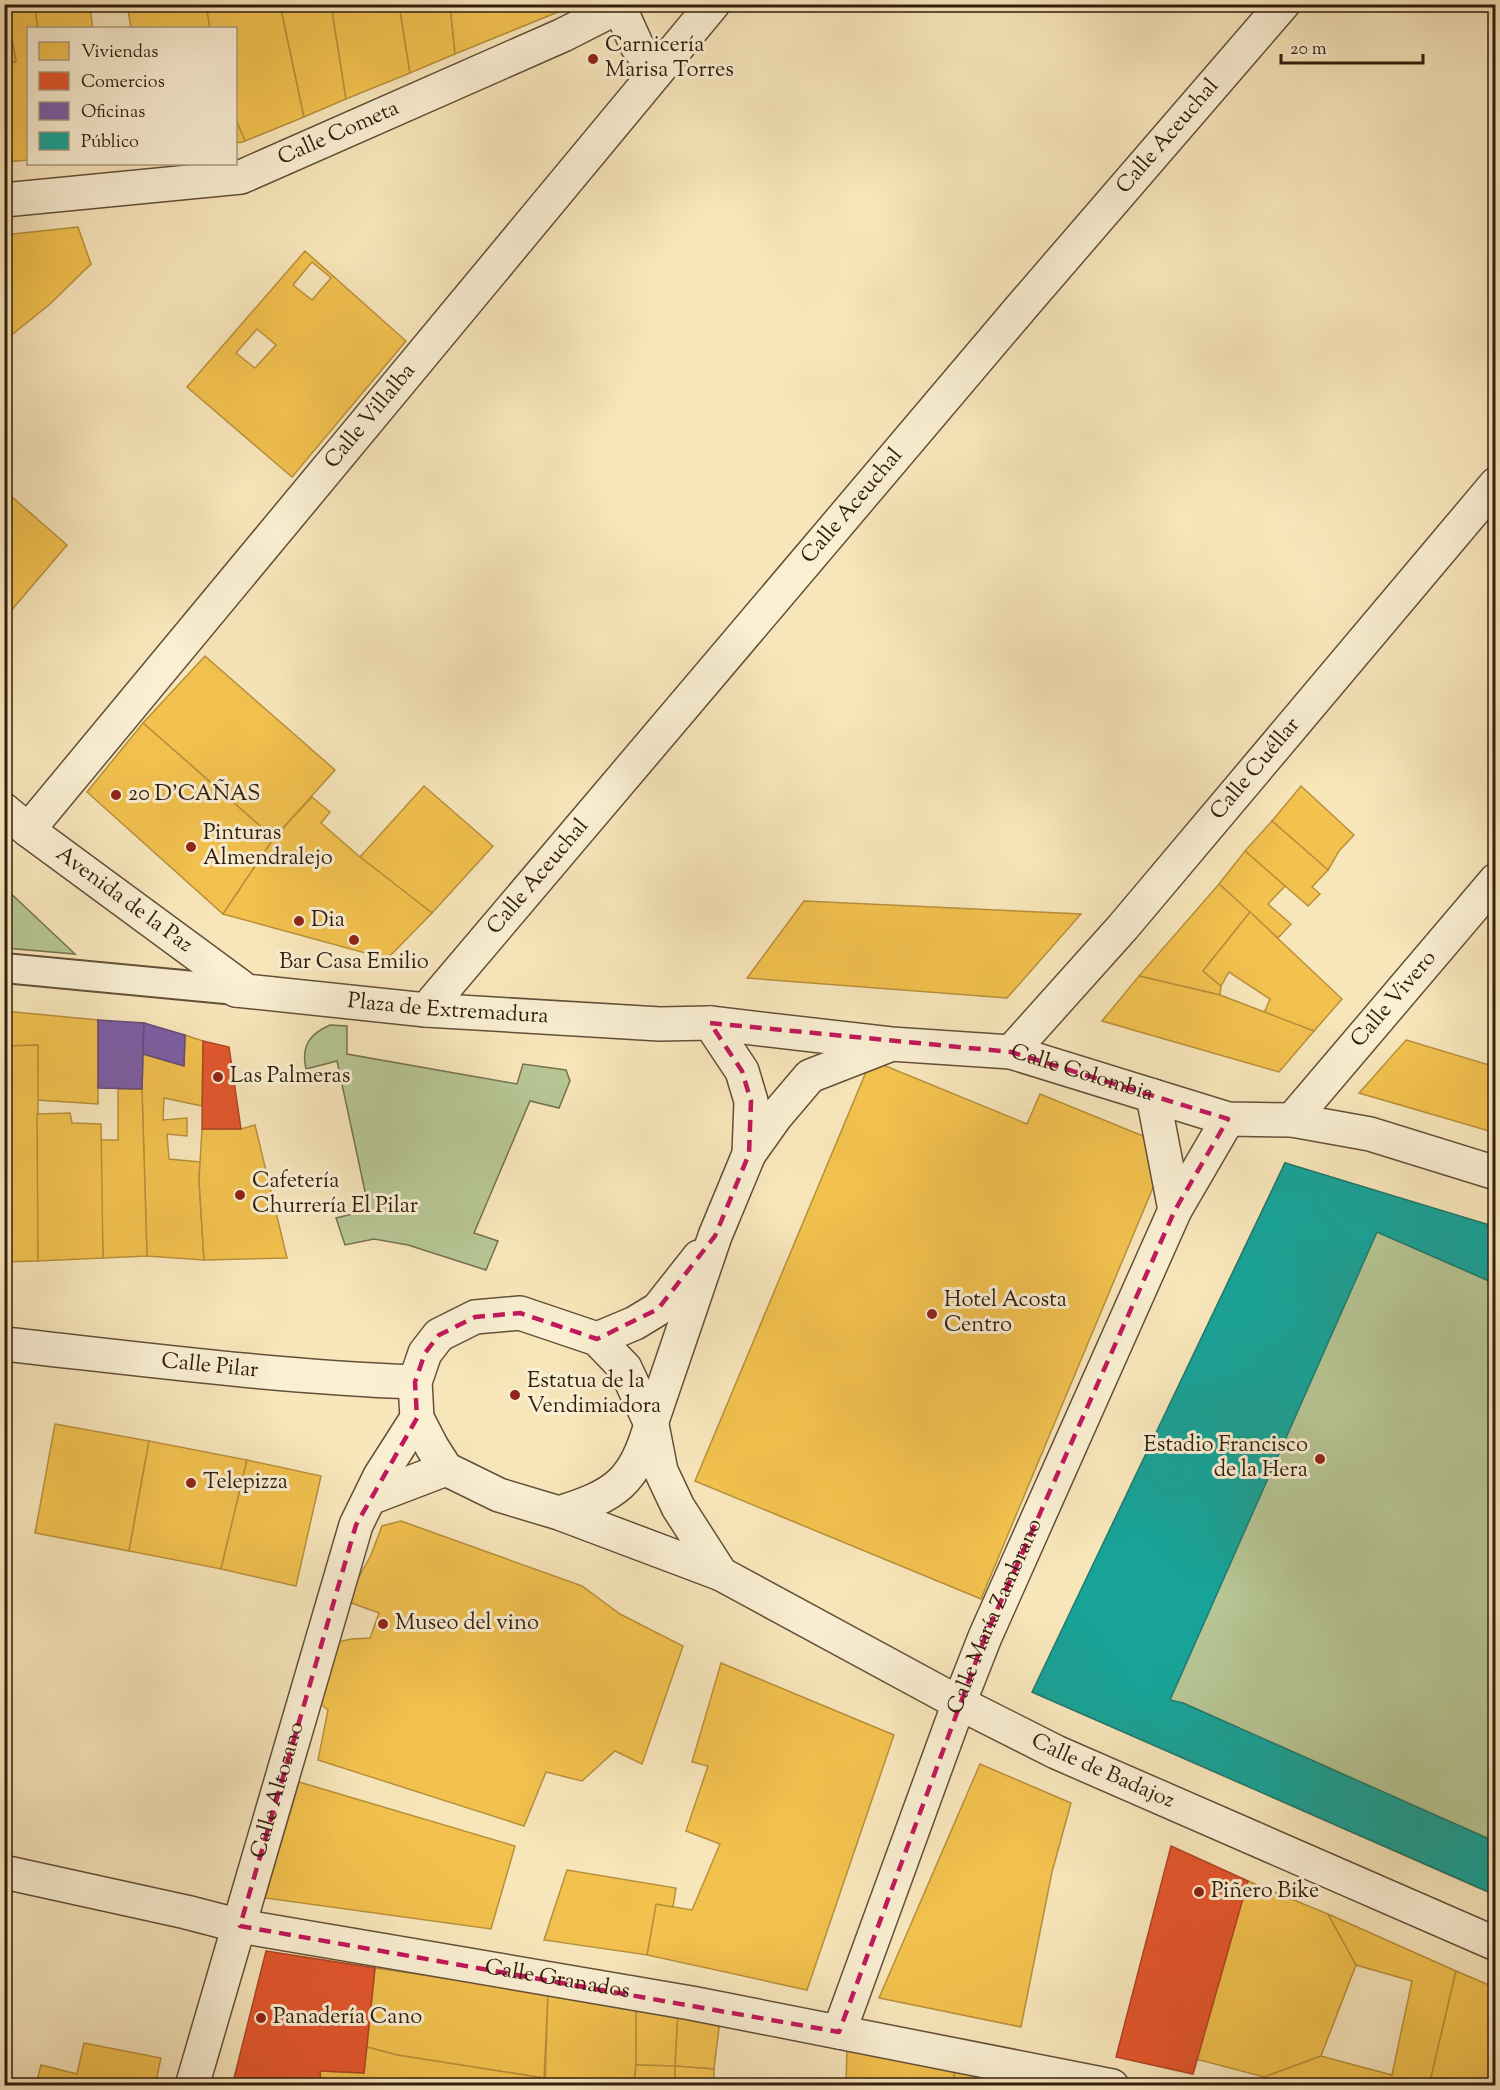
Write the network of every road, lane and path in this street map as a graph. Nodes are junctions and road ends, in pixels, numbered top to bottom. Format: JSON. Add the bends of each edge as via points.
{"nodes":[{"id":1,"x":713,"y":4,"type":"edge"},
{"id":2,"x":1283,"y":4,"type":"edge"},
{"id":3,"x":618,"y":6,"type":"edge"},
{"id":4,"x":657,"y":71,"type":"junction"},
{"id":5,"x":4,"y":200,"type":"edge"},
{"id":6,"x":1496,"y":484,"type":"edge"},
{"id":7,"x":16,"y":820,"type":"edge"},
{"id":8,"x":1496,"y":880,"type":"edge"},
{"id":9,"x":4,"y":968,"type":"edge"},
{"id":10,"x":236,"y":990,"type":"junction"},
{"id":11,"x":426,"y":1010,"type":"junction"},
{"id":12,"x":710,"y":1023,"type":"junction"},
{"id":13,"x":660,"y":1024,"type":"joint"},
{"id":14,"x":891,"y":1044,"type":"junction"},
{"id":15,"x":1011,"y":1052,"type":"junction"},
{"id":16,"x":1153,"y":1096,"type":"junction"},
{"id":17,"x":1228,"y":1119,"type":"junction"},
{"id":18,"x":1292,"y":1120,"type":"junction"},
{"id":19,"x":749,"y":1155,"type":"junction"},
{"id":20,"x":1496,"y":1173,"type":"edge"},
{"id":21,"x":1175,"y":1210,"type":"junction"},
{"id":22,"x":715,"y":1236,"type":"junction"},
{"id":23,"x":597,"y":1339,"type":"junction"},
{"id":24,"x":4,"y":1344,"type":"edge"},
{"id":25,"x":415,"y":1382,"type":"junction"},
{"id":26,"x":417,"y":1418,"type":"junction"},
{"id":27,"x":651,"y":1424,"type":"junction"},
{"id":28,"x":446,"y":1469,"type":"junction"},
{"id":29,"x":370,"y":1498,"type":"junction"},
{"id":30,"x":559,"y":1513,"type":"junction"},
{"id":31,"x":721,"y":1574,"type":"junction"},
{"id":32,"x":959,"y":1703,"type":"junction"},
{"id":33,"x":4,"y":1872,"type":"edge"},
{"id":34,"x":240,"y":1926,"type":"junction"},
{"id":35,"x":1496,"y":1944,"type":"edge"},
{"id":36,"x":839,"y":2032,"type":"junction"},
{"id":37,"x":192,"y":2085,"type":"edge"},
{"id":38,"x":1112,"y":2085,"type":"edge"}],
"edges":[{"from":1,"to":4,"type":"street","name":"Calle Villalba"},
{"from":2,"to":11,"type":"street","name":"Calle Aceuchal"},
{"from":3,"to":4,"type":"street","via":[[637,46]]},
{"from":3,"to":5,"type":"street","name":"Calle Cometa","via":[[241,177]]},
{"from":4,"to":7,"type":"street","name":"Calle Villalba"},
{"from":6,"to":15,"type":"street","name":"Calle Cuéllar","via":[[1123,927]]},
{"from":7,"to":10,"type":"street","name":"Avenida de la Paz","via":[[240,986]]},
{"from":8,"to":18,"type":"street","name":"Calle Vivero"},
{"from":9,"to":10,"type":"street"},
{"from":10,"to":11,"type":"street","name":"Plaza de Extremadura"},
{"from":11,"to":13,"type":"street","name":"Plaza de Extremadura"},
{"from":12,"to":13,"type":"street","name":"Calle Colombia"},
{"from":12,"to":14,"type":"street","name":"Calle Colombia"},
{"from":12,"to":19,"type":"street","via":[[742,1071],[751,1101]]},
{"from":14,"to":15,"type":"street","name":"Calle Colombia"},
{"from":14,"to":19,"type":"street","via":[[810,1076]]},
{"from":15,"to":16,"type":"street","name":"Calle Colombia"},
{"from":16,"to":17,"type":"street","name":"Calle Colombia"},
{"from":16,"to":21,"type":"street"},
{"from":17,"to":18,"type":"street","name":"Calle Colombia"},
{"from":17,"to":21,"type":"street","name":"Calle María Zambrano"},
{"from":18,"to":20,"type":"street","name":"Calle Colombia","via":[[1370,1134]]},
{"from":19,"to":22,"type":"street"},
{"from":21,"to":32,"type":"street","name":"Calle María Zambrano"},
{"from":22,"to":23,"type":"street","via":[[658,1309]]},
{"from":22,"to":27,"type":"street"},
{"from":23,"to":25,"type":"street","name":"Calle de Badajoz","via":[[520,1313],[475,1317],[439,1335],[425,1353]]},
{"from":23,"to":27,"type":"street","name":"Calle de Badajoz","via":[[625,1368]]},
{"from":24,"to":25,"type":"street","name":"Calle Pilar","via":[[287,1374]]},
{"from":25,"to":26,"type":"street","name":"Calle de Badajoz"},
{"from":26,"to":28,"type":"street","name":"Calle de Badajoz"},
{"from":26,"to":29,"type":"street","name":"Calle Altozano"},
{"from":27,"to":30,"type":"street","via":[[643,1452],[623,1483],[593,1503]]},
{"from":27,"to":31,"type":"street","name":"Calle de Badajoz","via":[[669,1489]]},
{"from":28,"to":29,"type":"street"},
{"from":28,"to":30,"type":"street","name":"Calle de Badajoz","via":[[498,1495]]},
{"from":29,"to":34,"type":"street","name":"Calle Altozano","via":[[356,1525]]},
{"from":30,"to":31,"type":"street","name":"Calle de Badajoz"},
{"from":31,"to":32,"type":"street","name":"Calle de Badajoz"},
{"from":32,"to":35,"type":"street","name":"Calle de Badajoz","via":[[1056,1752]]},
{"from":32,"to":36,"type":"street","name":"Calle María Zambrano"},
{"from":33,"to":34,"type":"street","name":"Calle Granados"},
{"from":34,"to":36,"type":"street","name":"Calle Granados"},
{"from":34,"to":37,"type":"street","name":"Calle Altozano"},
{"from":36,"to":38,"type":"street","name":"Calle Granados"}]}
